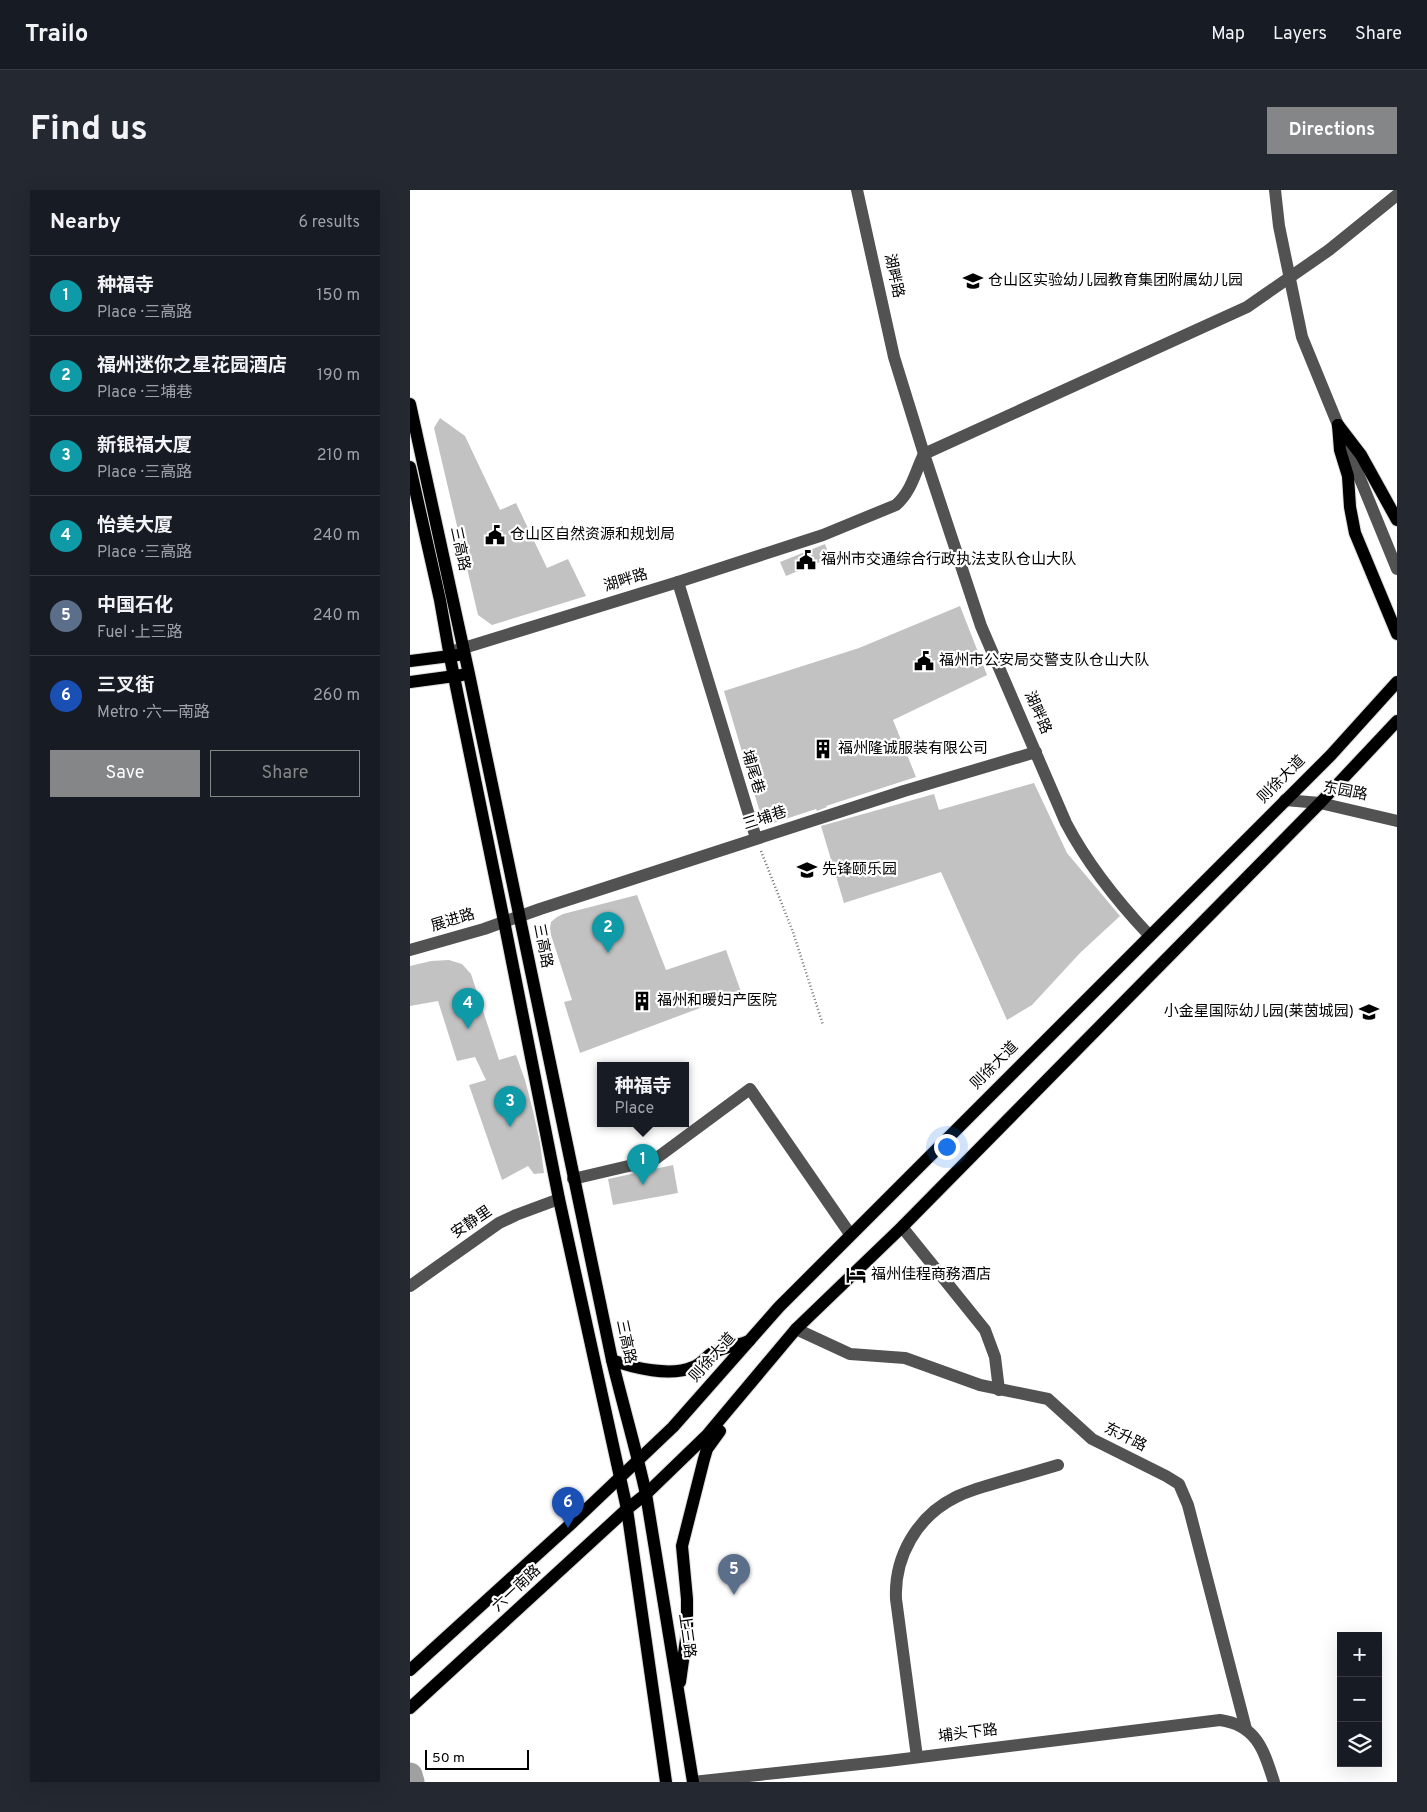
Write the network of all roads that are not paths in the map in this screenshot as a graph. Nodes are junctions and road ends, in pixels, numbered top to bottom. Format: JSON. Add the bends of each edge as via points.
{"nodes":[{"id":1,"x":857,"y":190,"type":"edge"},
{"id":2,"x":1274,"y":190,"type":"edge"},
{"id":3,"x":1397,"y":195,"type":"edge"},
{"id":4,"x":1290,"y":278,"type":"junction"},
{"id":5,"x":410,"y":404,"type":"edge"},
{"id":6,"x":1338,"y":425,"type":"junction"},
{"id":7,"x":924,"y":454,"type":"junction"},
{"id":8,"x":410,"y":467,"type":"edge"},
{"id":9,"x":1397,"y":520,"type":"edge"},
{"id":10,"x":1397,"y":569,"type":"edge"},
{"id":11,"x":678,"y":582,"type":"junction"},
{"id":12,"x":1397,"y":634,"type":"edge"},
{"id":13,"x":465,"y":651,"type":"junction"},
{"id":14,"x":449,"y":655,"type":"junction"},
{"id":15,"x":410,"y":661,"type":"edge"},
{"id":16,"x":470,"y":674,"type":"junction"},
{"id":17,"x":454,"y":676,"type":"junction"},
{"id":18,"x":410,"y":682,"type":"edge"},
{"id":19,"x":1397,"y":682,"type":"edge"},
{"id":20,"x":1397,"y":721,"type":"edge"},
{"id":21,"x":1036,"y":752,"type":"junction"},
{"id":22,"x":1285,"y":800,"type":"junction"},
{"id":23,"x":1320,"y":803,"type":"junction"},
{"id":24,"x":1397,"y":820,"type":"edge"},
{"id":25,"x":756,"y":838,"type":"junction"},
{"id":26,"x":520,"y":916,"type":"junction"},
{"id":27,"x":504,"y":921,"type":"junction"},
{"id":28,"x":1149,"y":935,"type":"junction"},
{"id":29,"x":410,"y":950,"type":"edge"},
{"id":30,"x":573,"y":1179,"type":"junction"},
{"id":31,"x":559,"y":1199,"type":"junction"},
{"id":32,"x":902,"y":1227,"type":"junction"},
{"id":33,"x":850,"y":1234,"type":"junction"},
{"id":34,"x":410,"y":1286,"type":"edge"},
{"id":35,"x":796,"y":1330,"type":"junction"},
{"id":36,"x":749,"y":1342,"type":"junction"},
{"id":37,"x":612,"y":1360,"type":"junction"},
{"id":38,"x":762,"y":1370,"type":"junction"},
{"id":39,"x":999,"y":1390,"type":"junction"},
{"id":40,"x":638,"y":1459,"type":"junction"},
{"id":41,"x":1058,"y":1465,"type":"dead end"},
{"id":42,"x":620,"y":1476,"type":"junction"},
{"id":43,"x":646,"y":1494,"type":"junction"},
{"id":44,"x":627,"y":1509,"type":"junction"},
{"id":45,"x":410,"y":1670,"type":"edge"},
{"id":46,"x":678,"y":1697,"type":"junction"},
{"id":47,"x":410,"y":1708,"type":"edge"},
{"id":48,"x":1246,"y":1729,"type":"junction"},
{"id":49,"x":917,"y":1757,"type":"junction"},
{"id":50,"x":666,"y":1782,"type":"edge"},
{"id":51,"x":693,"y":1782,"type":"edge"},
{"id":52,"x":1274,"y":1782,"type":"edge"}],
"edges":[{"from":1,"to":7,"type":"street","name":"湖畔路","via":[[894,357]]},
{"from":2,"to":4,"type":"street","via":[[1278,226]]},
{"from":3,"to":4,"type":"street"},
{"from":4,"to":6,"type":"street","via":[[1302,336]]},
{"from":4,"to":7,"type":"street","via":[[1247,307]]},
{"from":5,"to":13,"type":"main road","name":"三高路"},
{"from":6,"to":9,"type":"main road","via":[[1361,455]]},
{"from":6,"to":10,"type":"street"},
{"from":6,"to":12,"type":"main road","via":[[1355,533]]},
{"from":7,"to":11,"type":"street","name":"湖畔路","via":[[911,487],[896,505],[823,535]]},
{"from":7,"to":21,"type":"street","name":"湖畔路","via":[[981,626]]},
{"from":8,"to":14,"type":"main road","name":"三高路"},
{"from":11,"to":13,"type":"street","name":"湖畔路"},
{"from":11,"to":25,"type":"street","name":"埔尾巷"},
{"from":13,"to":14,"type":"street","name":"湖畔路"},
{"from":13,"to":16,"type":"main road","name":"三高路"},
{"from":14,"to":15,"type":"main road"},
{"from":14,"to":17,"type":"main road","name":"三高路"},
{"from":16,"to":17,"type":"main road"},
{"from":16,"to":26,"type":"main road","name":"三高路"},
{"from":17,"to":18,"type":"main road"},
{"from":17,"to":27,"type":"main road","name":"三高路"},
{"from":19,"to":22,"type":"main road","name":"则徐大道"},
{"from":20,"to":23,"type":"main road"},
{"from":21,"to":25,"type":"street","name":"三埔巷"},
{"from":21,"to":28,"type":"street","name":"湖畔路","via":[[1078,846],[1124,908]]},
{"from":22,"to":23,"type":"street","name":"东园路"},
{"from":22,"to":28,"type":"main road","name":"则徐大道"},
{"from":23,"to":24,"type":"street","name":"东园路"},
{"from":23,"to":32,"type":"main road"},
{"from":25,"to":26,"type":"street","name":"三埔巷"},
{"from":26,"to":27,"type":"street","name":"三埔巷"},
{"from":26,"to":30,"type":"main road","name":"三高路"},
{"from":27,"to":29,"type":"street","name":"展进路"},
{"from":27,"to":31,"type":"main road","name":"三高路"},
{"from":28,"to":33,"type":"main road","name":"则徐大道"},
{"from":30,"to":33,"type":"street","via":[[654,1160],[750,1089]]},
{"from":30,"to":37,"type":"main road","name":"三高路"},
{"from":31,"to":34,"type":"street","name":"安静里","via":[[499,1223]]},
{"from":31,"to":42,"type":"main road","name":"三高路"},
{"from":32,"to":35,"type":"main road"},
{"from":32,"to":39,"type":"street","via":[[985,1330],[995,1357]]},
{"from":33,"to":36,"type":"main road","name":"则徐大道"},
{"from":35,"to":38,"type":"main road"},
{"from":35,"to":39,"type":"street","name":"东升路","via":[[850,1354],[905,1358]]},
{"from":36,"to":37,"type":"main road","via":[[712,1353],[702,1363],[678,1371],[641,1368]]},
{"from":36,"to":40,"type":"main road","name":"则徐大道","via":[[673,1427]]},
{"from":37,"to":40,"type":"main road","name":"三高路"},
{"from":38,"to":43,"type":"main road","via":[[707,1435]]},
{"from":38,"to":46,"type":"main road","via":[[707,1449],[685,1530],[682,1546],[687,1632]]},
{"from":39,"to":48,"type":"street","name":"东升路","via":[[1048,1399],[1092,1440],[1178,1484],[1188,1505]]},
{"from":40,"to":42,"type":"main road","name":"则徐大道"},
{"from":40,"to":43,"type":"main road","name":"三高路"},
{"from":41,"to":49,"type":"street","via":[[956,1496],[923,1522],[904,1550],[897,1575],[896,1599]]},
{"from":42,"to":44,"type":"main road","name":"三高路"},
{"from":42,"to":45,"type":"main road","name":"则徐大道"},
{"from":43,"to":44,"type":"main road","name":"六一南路"},
{"from":43,"to":46,"type":"main road","name":"上三路"},
{"from":44,"to":47,"type":"main road","name":"六一南路"},
{"from":44,"to":50,"type":"main road"},
{"from":46,"to":51,"type":"main road","name":"上三路"},
{"from":48,"to":49,"type":"street","name":"埔头下路","via":[[1220,1720]]},
{"from":48,"to":52,"type":"street","via":[[1261,1745]]},
{"from":49,"to":51,"type":"street","name":"埔头下路"}]}
